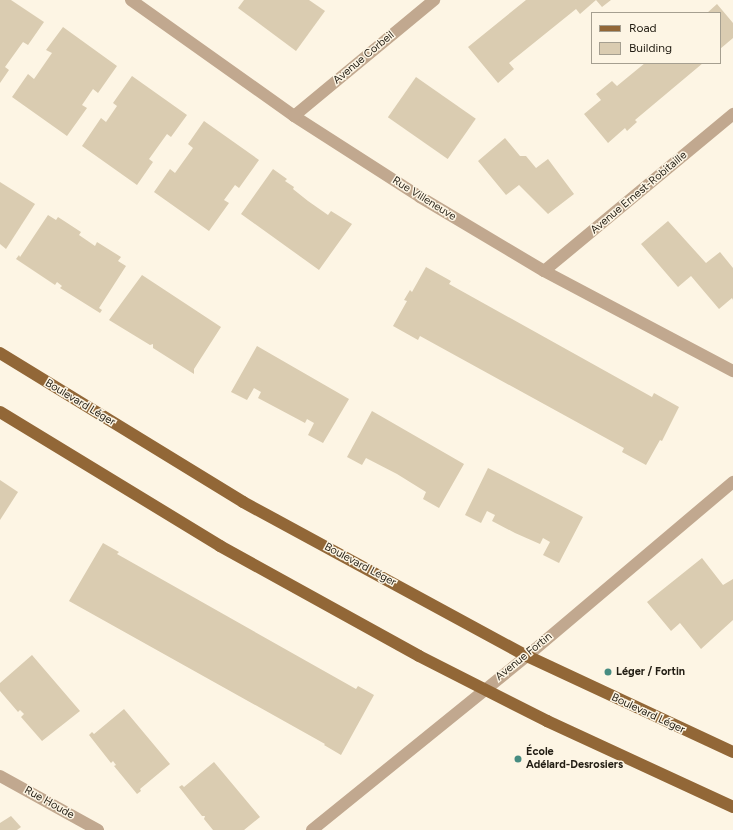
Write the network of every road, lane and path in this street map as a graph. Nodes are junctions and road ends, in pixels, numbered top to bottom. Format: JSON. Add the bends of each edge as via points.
{"nodes":[{"id":1,"x":132,"y":0,"type":"edge"},
{"id":2,"x":434,"y":0,"type":"edge"},
{"id":3,"x":733,"y":114,"type":"edge"},
{"id":4,"x":294,"y":116,"type":"junction"},
{"id":5,"x":544,"y":271,"type":"junction"},
{"id":6,"x":0,"y":353,"type":"edge"},
{"id":7,"x":733,"y":371,"type":"edge"},
{"id":8,"x":0,"y":412,"type":"edge"},
{"id":9,"x":733,"y":482,"type":"edge"},
{"id":10,"x":527,"y":656,"type":"junction"},
{"id":11,"x":484,"y":688,"type":"junction"},
{"id":12,"x":733,"y":752,"type":"edge"},
{"id":13,"x":0,"y":776,"type":"edge"},
{"id":14,"x":733,"y":807,"type":"edge"},
{"id":15,"x":98,"y":830,"type":"edge"},
{"id":16,"x":312,"y":830,"type":"edge"}],
"edges":[{"from":1,"to":4,"type":"street","name":"Rue Villeneuve"},
{"from":2,"to":4,"type":"street","name":"Avenue Corbeil"},
{"from":3,"to":5,"type":"street","name":"Avenue Ernest-Robitaille"},
{"from":4,"to":5,"type":"street","name":"Rue Villeneuve","via":[[420,197]]},
{"from":5,"to":7,"type":"street","name":"Rue Villeneuve"},
{"from":6,"to":10,"type":"main road","name":"Boulevard Léger","via":[[243,502]]},
{"from":8,"to":11,"type":"main road","via":[[220,546],[412,652]]},
{"from":9,"to":10,"type":"street","name":"Avenue Fortin"},
{"from":10,"to":11,"type":"street","name":"Avenue Fortin"},
{"from":10,"to":12,"type":"main road","name":"Boulevard Léger"},
{"from":11,"to":14,"type":"main road","via":[[682,785]]},
{"from":11,"to":16,"type":"street","name":"Avenue Fortin"},
{"from":13,"to":15,"type":"street","name":"Rue Houde"}]}
